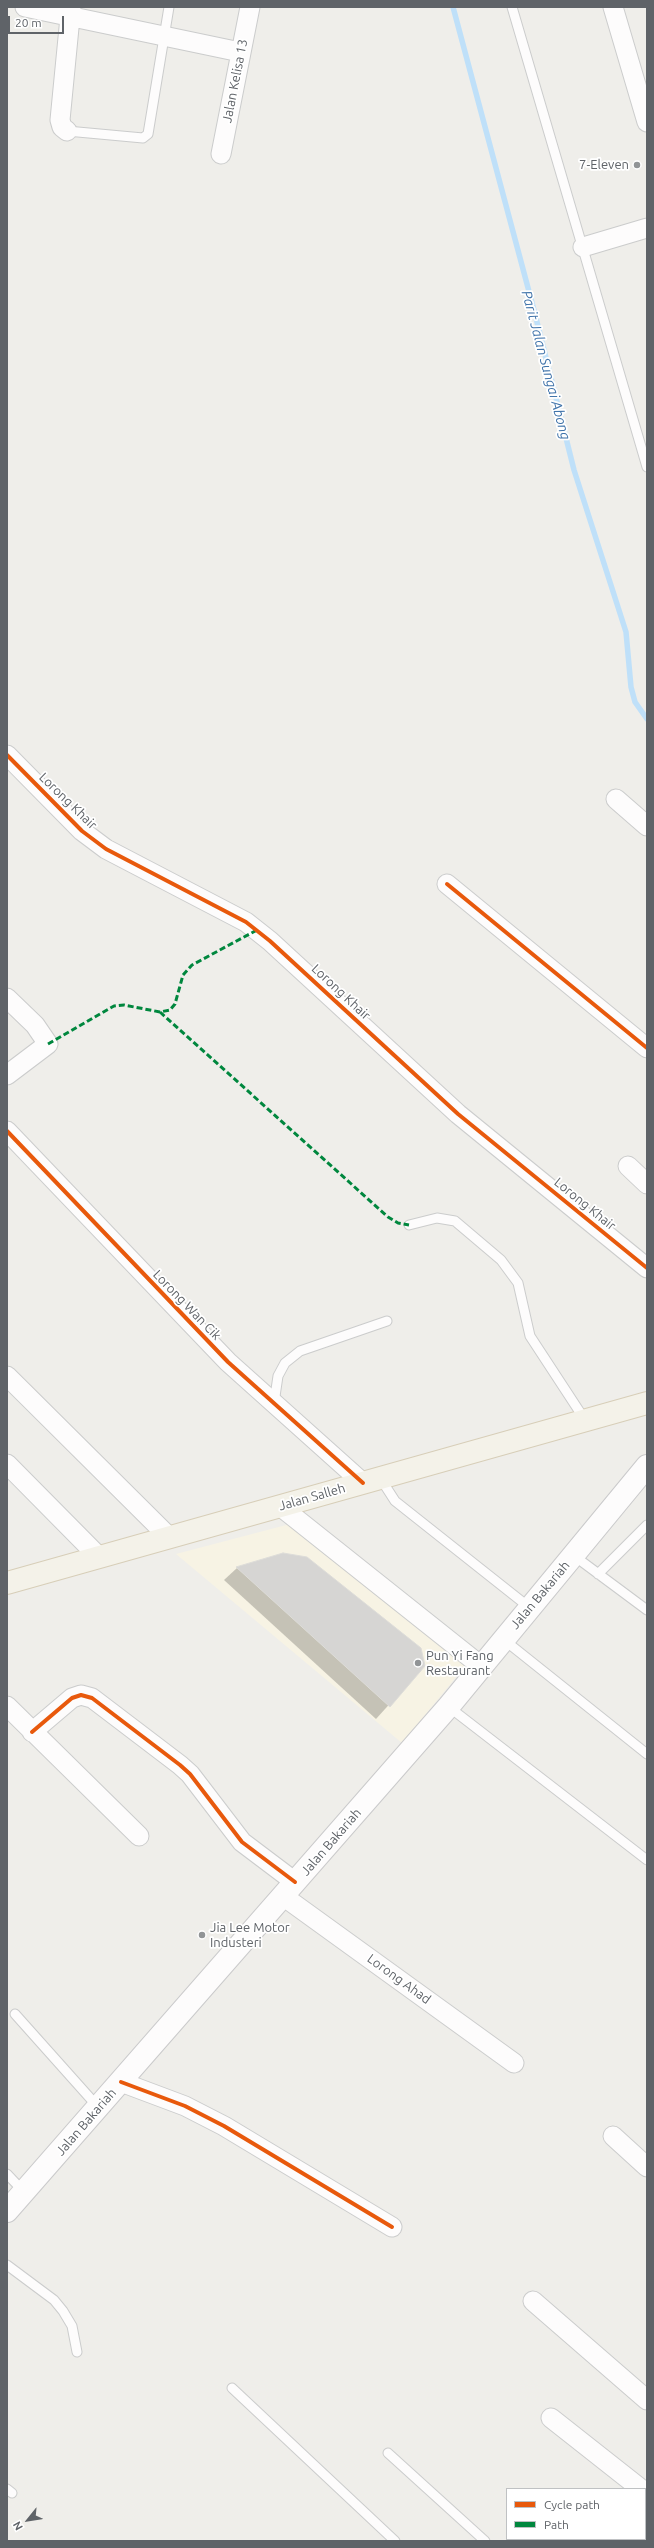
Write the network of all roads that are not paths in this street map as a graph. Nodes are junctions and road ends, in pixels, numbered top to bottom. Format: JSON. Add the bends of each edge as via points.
{"nodes":[{"id":1,"x":24,"y":7,"type":"edge"},
{"id":2,"x":169,"y":7,"type":"edge"},
{"id":3,"x":250,"y":7,"type":"edge"},
{"id":4,"x":512,"y":7,"type":"edge"},
{"id":5,"x":613,"y":7,"type":"edge"},
{"id":6,"x":70,"y":12,"type":"edge"},
{"id":7,"x":165,"y":36,"type":"junction"},
{"id":8,"x":240,"y":52,"type":"junction"},
{"id":9,"x":647,"y":122,"type":"edge"},
{"id":10,"x":67,"y":131,"type":"joint"},
{"id":11,"x":221,"y":154,"type":"dead end"},
{"id":12,"x":647,"y":228,"type":"edge"},
{"id":13,"x":582,"y":247,"type":"junction"},
{"id":14,"x":647,"y":467,"type":"edge"},
{"id":15,"x":7,"y":755,"type":"edge"},
{"id":16,"x":616,"y":799,"type":"dead end"},
{"id":17,"x":647,"y":826,"type":"edge"},
{"id":18,"x":447,"y":884,"type":"dead end"},
{"id":19,"x":7,"y":998,"type":"edge"},
{"id":20,"x":647,"y":1048,"type":"edge"},
{"id":21,"x":7,"y":1075,"type":"edge"},
{"id":22,"x":7,"y":1131,"type":"edge"},
{"id":23,"x":628,"y":1166,"type":"dead end"},
{"id":24,"x":647,"y":1184,"type":"edge"},
{"id":25,"x":409,"y":1225,"type":"dead end"},
{"id":26,"x":647,"y":1268,"type":"edge"},
{"id":27,"x":387,"y":1321,"type":"dead end"},
{"id":28,"x":7,"y":1376,"type":"edge"},
{"id":29,"x":274,"y":1402,"type":"junction"},
{"id":30,"x":647,"y":1403,"type":"edge"},
{"id":31,"x":616,"y":1411,"type":"junction"},
{"id":32,"x":647,"y":1417,"type":"edge"},
{"id":33,"x":585,"y":1420,"type":"junction"},
{"id":34,"x":7,"y":1464,"type":"edge"},
{"id":35,"x":647,"y":1466,"type":"edge"},
{"id":36,"x":385,"y":1476,"type":"junction"},
{"id":37,"x":363,"y":1483,"type":"junction"},
{"id":38,"x":280,"y":1506,"type":"junction"},
{"id":39,"x":647,"y":1525,"type":"edge"},
{"id":40,"x":169,"y":1537,"type":"junction"},
{"id":41,"x":573,"y":1555,"type":"junction"},
{"id":42,"x":99,"y":1557,"type":"junction"},
{"id":43,"x":598,"y":1574,"type":"junction"},
{"id":44,"x":7,"y":1583,"type":"edge"},
{"id":45,"x":530,"y":1608,"type":"junction"},
{"id":46,"x":647,"y":1610,"type":"edge"},
{"id":47,"x":503,"y":1639,"type":"junction"},
{"id":48,"x":481,"y":1666,"type":"junction"},
{"id":49,"x":7,"y":1706,"type":"edge"},
{"id":50,"x":449,"y":1706,"type":"junction"},
{"id":51,"x":32,"y":1732,"type":"junction"},
{"id":52,"x":647,"y":1754,"type":"edge"},
{"id":53,"x":139,"y":1836,"type":"dead end"},
{"id":54,"x":647,"y":1860,"type":"edge"},
{"id":55,"x":289,"y":1889,"type":"junction"},
{"id":56,"x":14,"y":2014,"type":"dead end"},
{"id":57,"x":514,"y":2063,"type":"dead end"},
{"id":58,"x":121,"y":2082,"type":"junction"},
{"id":59,"x":98,"y":2107,"type":"junction"},
{"id":60,"x":613,"y":2136,"type":"dead end"},
{"id":61,"x":647,"y":2167,"type":"edge"},
{"id":62,"x":7,"y":2174,"type":"edge"},
{"id":63,"x":24,"y":2192,"type":"junction"},
{"id":64,"x":7,"y":2211,"type":"edge"},
{"id":65,"x":392,"y":2227,"type":"dead end"},
{"id":66,"x":7,"y":2265,"type":"edge"},
{"id":67,"x":534,"y":2301,"type":"dead end"},
{"id":68,"x":77,"y":2352,"type":"dead end"},
{"id":69,"x":232,"y":2388,"type":"dead end"},
{"id":70,"x":647,"y":2400,"type":"edge"},
{"id":71,"x":551,"y":2418,"type":"dead end"},
{"id":72,"x":388,"y":2453,"type":"dead end"},
{"id":73,"x":639,"y":2488,"type":"edge"},
{"id":74,"x":395,"y":2541,"type":"edge"},
{"id":75,"x":485,"y":2541,"type":"edge"}],
"edges":[{"from":1,"to":6,"type":"street"},
{"from":2,"to":7,"type":"lane"},
{"from":3,"to":8,"type":"street","name":"Jalan Kelisa 13"},
{"from":4,"to":13,"type":"lane"},
{"from":5,"to":9,"type":"street"},
{"from":6,"to":7,"type":"street"},
{"from":6,"to":10,"type":"street","via":[[60,120],[62,127]]},
{"from":7,"to":8,"type":"street"},
{"from":7,"to":10,"type":"lane","via":[[150,126],[145,137]]},
{"from":8,"to":11,"type":"street","name":"Jalan Kelisa 13"},
{"from":12,"to":13,"type":"street"},
{"from":13,"to":14,"type":"lane"},
{"from":15,"to":26,"type":"street","name":"Lorong Khair","via":[[82,831],[106,849],[246,922],[270,941],[458,1114]]},
{"from":16,"to":17,"type":"street"},
{"from":18,"to":20,"type":"street"},
{"from":19,"to":21,"type":"street","via":[[35,1025],[48,1044]]},
{"from":22,"to":29,"type":"street","name":"Lorong Wan Cik","via":[[228,1362]]},
{"from":23,"to":24,"type":"street"},
{"from":25,"to":33,"type":"lane","via":[[437,1218],[455,1221],[501,1260],[518,1283],[530,1336]]},
{"from":27,"to":29,"type":"lane","via":[[300,1351],[285,1364],[278,1376]]},
{"from":28,"to":40,"type":"street"},
{"from":29,"to":37,"type":"street","name":"Lorong Wan Cik"},
{"from":30,"to":31,"type":"main road","name":"Jalan Salleh"},
{"from":31,"to":32,"type":"main road"},
{"from":31,"to":33,"type":"main road","name":"Jalan Salleh"},
{"from":33,"to":36,"type":"main road","name":"Jalan Salleh"},
{"from":34,"to":42,"type":"street"},
{"from":35,"to":41,"type":"main road","name":"Jalan Bakariah"},
{"from":36,"to":37,"type":"main road","name":"Jalan Salleh"},
{"from":36,"to":45,"type":"lane","via":[[386,1487],[396,1501]]},
{"from":37,"to":38,"type":"main road","name":"Jalan Salleh"},
{"from":38,"to":40,"type":"main road","name":"Jalan Salleh"},
{"from":38,"to":48,"type":"street"},
{"from":39,"to":43,"type":"lane"},
{"from":40,"to":42,"type":"main road","name":"Jalan Salleh"},
{"from":41,"to":43,"type":"lane"},
{"from":41,"to":45,"type":"main road","name":"Jalan Bakariah"},
{"from":42,"to":44,"type":"main road","name":"Jalan Salleh"},
{"from":43,"to":46,"type":"lane"},
{"from":45,"to":47,"type":"main road","name":"Jalan Bakariah"},
{"from":47,"to":48,"type":"main road","name":"Jalan Bakariah"},
{"from":47,"to":52,"type":"lane"},
{"from":48,"to":50,"type":"main road","name":"Jalan Bakariah"},
{"from":49,"to":51,"type":"street"},
{"from":50,"to":54,"type":"lane"},
{"from":50,"to":55,"type":"main road","name":"Jalan Bakariah"},
{"from":51,"to":53,"type":"street"},
{"from":51,"to":55,"type":"street","name":"Lorong Ahad","via":[[72,1698],[81,1694],[92,1698],[190,1774],[242,1842]]},
{"from":55,"to":57,"type":"street","name":"Lorong Ahad"},
{"from":55,"to":58,"type":"main road","name":"Jalan Bakariah"},
{"from":56,"to":59,"type":"lane"},
{"from":58,"to":59,"type":"main road","name":"Jalan Bakariah"},
{"from":58,"to":65,"type":"street","via":[[185,2106],[224,2126]]},
{"from":59,"to":63,"type":"main road","name":"Jalan Bakariah"},
{"from":60,"to":61,"type":"street"},
{"from":62,"to":63,"type":"lane"},
{"from":63,"to":64,"type":"main road","name":"Jalan Bakariah"},
{"from":66,"to":68,"type":"lane","via":[[54,2300],[63,2311],[72,2326]]},
{"from":67,"to":70,"type":"street"},
{"from":69,"to":74,"type":"lane"},
{"from":71,"to":73,"type":"street"},
{"from":72,"to":75,"type":"lane"}]}
